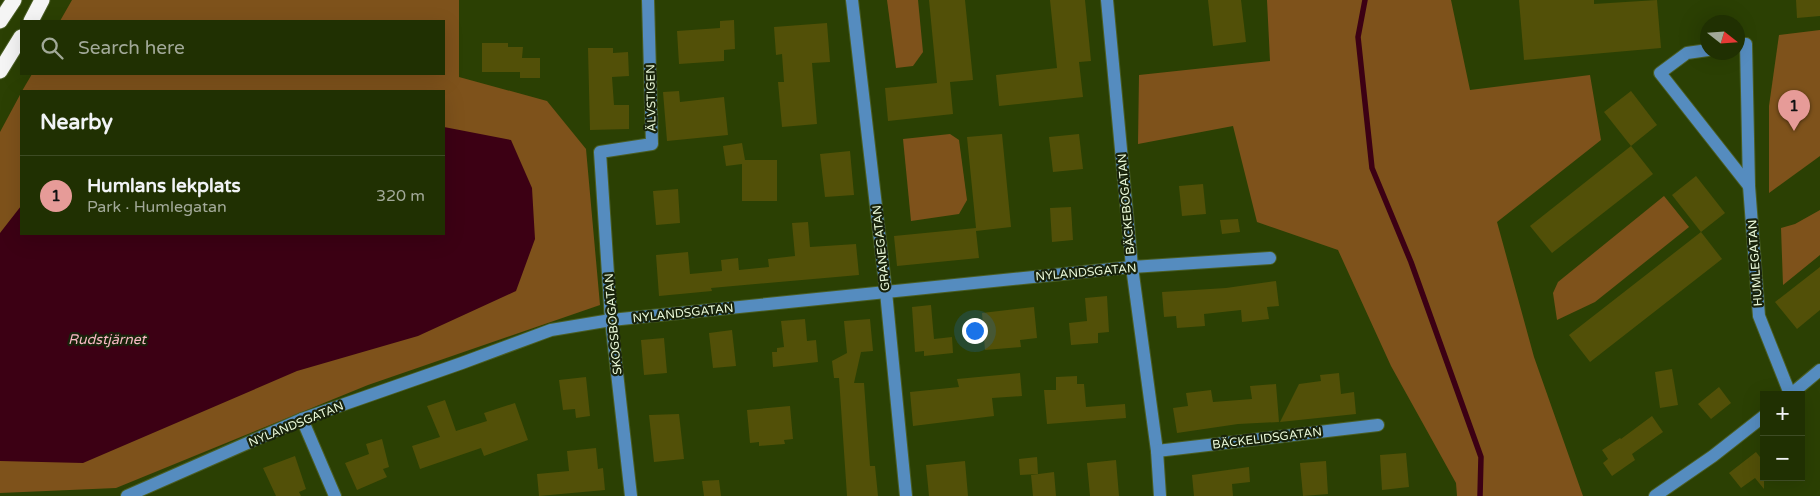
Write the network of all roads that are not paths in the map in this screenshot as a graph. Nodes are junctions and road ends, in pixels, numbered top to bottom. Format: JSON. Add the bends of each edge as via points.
{"nodes":[{"id":1,"x":42,"y":0,"type":"edge"},
{"id":2,"x":648,"y":0,"type":"edge"},
{"id":3,"x":852,"y":0,"type":"edge"},
{"id":4,"x":1107,"y":0,"type":"edge"},
{"id":5,"x":12,"y":3,"type":"edge"},
{"id":6,"x":32,"y":20,"type":"edge"},
{"id":7,"x":0,"y":21,"type":"edge"},
{"id":8,"x":20,"y":39,"type":"edge"},
{"id":9,"x":1745,"y":44,"type":"edge"},
{"id":10,"x":1700,"y":51,"type":"edge"},
{"id":11,"x":0,"y":71,"type":"edge"},
{"id":12,"x":600,"y":152,"type":"joint"},
{"id":13,"x":1749,"y":186,"type":"junction"},
{"id":14,"x":1270,"y":258,"type":"dead end"},
{"id":15,"x":1132,"y":268,"type":"junction"},
{"id":16,"x":886,"y":292,"type":"junction"},
{"id":17,"x":611,"y":320,"type":"junction"},
{"id":18,"x":1820,"y":370,"type":"edge"},
{"id":19,"x":1788,"y":391,"type":"edge"},
{"id":20,"x":1795,"y":391,"type":"edge"},
{"id":21,"x":302,"y":419,"type":"junction"},
{"id":22,"x":1760,"y":419,"type":"edge"},
{"id":23,"x":1378,"y":425,"type":"dead end"},
{"id":24,"x":1157,"y":450,"type":"junction"},
{"id":25,"x":127,"y":496,"type":"edge"},
{"id":26,"x":335,"y":496,"type":"edge"},
{"id":27,"x":632,"y":496,"type":"edge"},
{"id":28,"x":906,"y":496,"type":"edge"},
{"id":29,"x":1160,"y":496,"type":"edge"},
{"id":30,"x":1655,"y":496,"type":"edge"}],
"edges":[{"from":1,"to":6,"type":"highway"},
{"from":2,"to":12,"type":"street","name":"ÄLVSTIGEN","via":[[652,144]]},
{"from":3,"to":16,"type":"street","name":"GRANEGATAN"},
{"from":4,"to":15,"type":"street","name":"BÄCKEBOGATAN"},
{"from":5,"to":7,"type":"highway"},
{"from":8,"to":11,"type":"highway"},
{"from":9,"to":13,"type":"street","name":"HUMLEGATAN"},
{"from":10,"to":13,"type":"street","via":[[1687,53],[1660,73]]},
{"from":12,"to":17,"type":"street","name":"SKOGSBOGATAN"},
{"from":13,"to":19,"type":"street","name":"HUMLEGATAN","via":[[1759,316]]},
{"from":14,"to":15,"type":"street","name":"NYLANDSGATAN"},
{"from":15,"to":16,"type":"street","name":"NYLANDSGATAN"},
{"from":15,"to":24,"type":"street","name":"BÄCKEBOGATAN"},
{"from":16,"to":17,"type":"street","name":"NYLANDSGATAN"},
{"from":16,"to":28,"type":"street","name":"GRANEGATAN"},
{"from":17,"to":21,"type":"street","name":"NYLANDSGATAN","via":[[551,330]]},
{"from":17,"to":27,"type":"street","name":"SKOGSBOGATAN"},
{"from":18,"to":20,"type":"street"},
{"from":21,"to":25,"type":"street","name":"NYLANDSGATAN"},
{"from":21,"to":26,"type":"street"},
{"from":22,"to":30,"type":"street"},
{"from":23,"to":24,"type":"street","name":"BÄCKELIDSGATAN"},
{"from":24,"to":29,"type":"street","name":"BÄCKEBOGATAN"}]}
